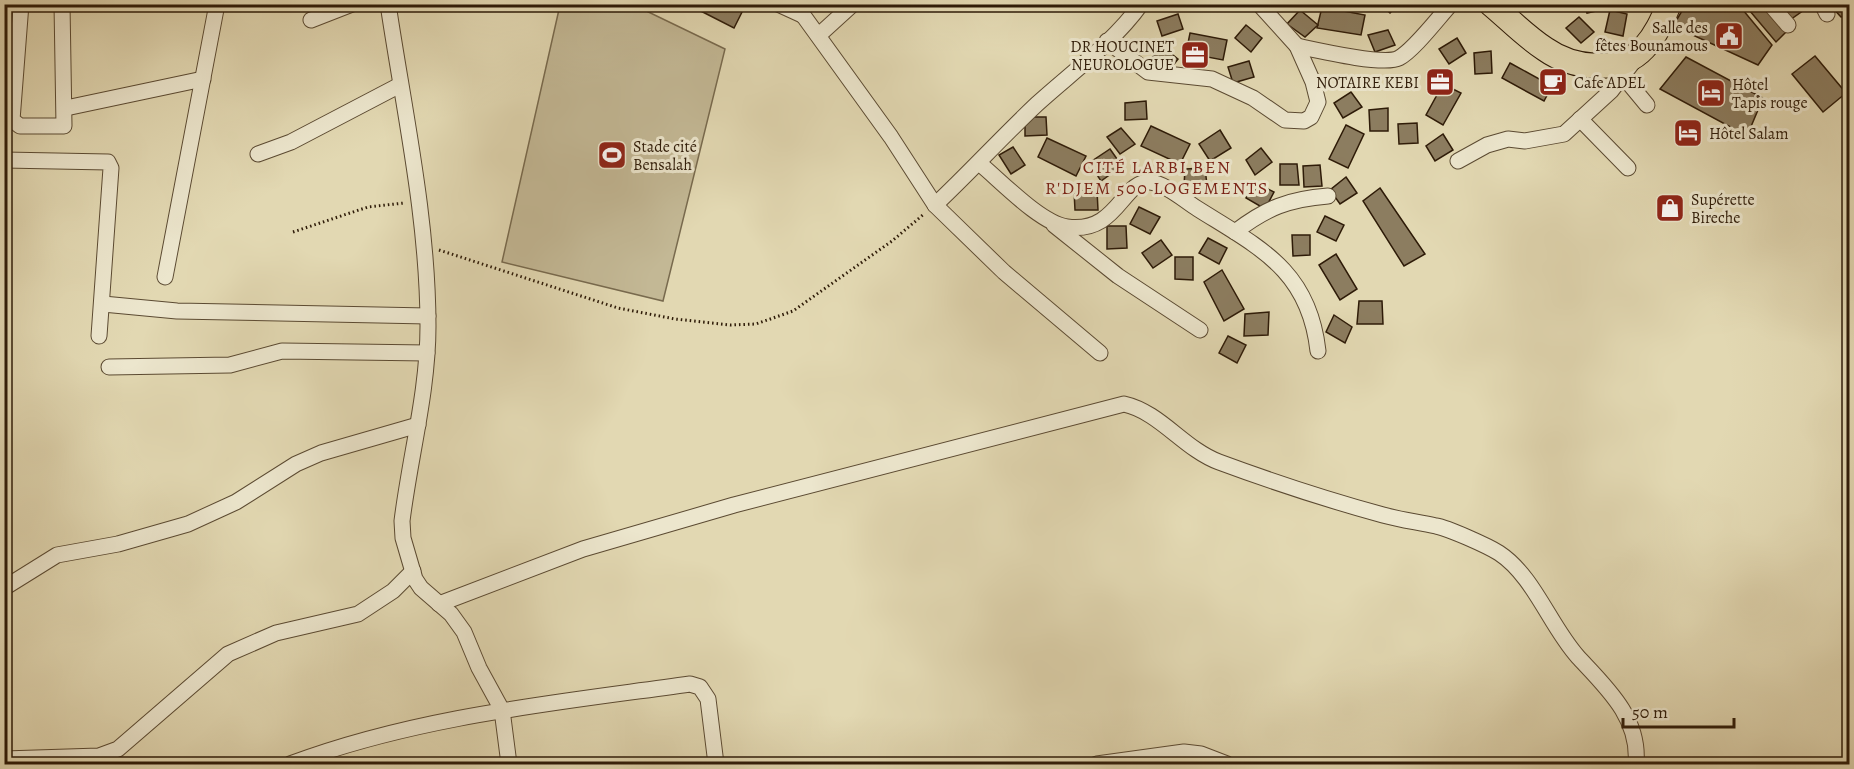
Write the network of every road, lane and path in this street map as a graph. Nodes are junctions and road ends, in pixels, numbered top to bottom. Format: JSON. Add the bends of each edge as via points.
{"nodes":[{"id":1,"x":21,"y":4,"type":"edge"},
{"id":2,"x":62,"y":4,"type":"edge"},
{"id":3,"x":217,"y":4,"type":"edge"},
{"id":4,"x":352,"y":4,"type":"edge"},
{"id":5,"x":388,"y":4,"type":"edge"},
{"id":6,"x":778,"y":4,"type":"edge"},
{"id":7,"x":853,"y":4,"type":"edge"},
{"id":8,"x":1141,"y":4,"type":"edge"},
{"id":9,"x":1259,"y":4,"type":"edge"},
{"id":10,"x":1451,"y":4,"type":"edge"},
{"id":11,"x":1670,"y":4,"type":"edge"},
{"id":12,"x":1770,"y":4,"type":"edge"},
{"id":13,"x":1496,"y":6,"type":"edge"},
{"id":14,"x":798,"y":10,"type":"edge"},
{"id":15,"x":311,"y":20,"type":"dead end"},
{"id":16,"x":1788,"y":26,"type":"dead end"},
{"id":17,"x":819,"y":35,"type":"junction"},
{"id":18,"x":1107,"y":40,"type":"junction"},
{"id":19,"x":1297,"y":46,"type":"junction"},
{"id":20,"x":1643,"y":50,"type":"junction"},
{"id":21,"x":1623,"y":75,"type":"junction"},
{"id":22,"x":203,"y":79,"type":"junction"},
{"id":23,"x":400,"y":85,"type":"junction"},
{"id":24,"x":1647,"y":105,"type":"dead end"},
{"id":25,"x":66,"y":108,"type":"junction"},
{"id":26,"x":1580,"y":120,"type":"junction"},
{"id":27,"x":258,"y":154,"type":"dead end"},
{"id":28,"x":4,"y":160,"type":"edge"},
{"id":29,"x":1458,"y":161,"type":"dead end"},
{"id":30,"x":979,"y":163,"type":"junction"},
{"id":31,"x":1628,"y":168,"type":"dead end"},
{"id":32,"x":1328,"y":196,"type":"dead end"},
{"id":33,"x":418,"y":201,"type":"junction"},
{"id":34,"x":934,"y":205,"type":"junction"},
{"id":35,"x":1053,"y":224,"type":"junction"},
{"id":36,"x":293,"y":232,"type":"dead end"},
{"id":37,"x":1235,"y":232,"type":"junction"},
{"id":38,"x":424,"y":245,"type":"junction"},
{"id":39,"x":165,"y":277,"type":"dead end"},
{"id":40,"x":103,"y":304,"type":"junction"},
{"id":41,"x":428,"y":316,"type":"junction"},
{"id":42,"x":1200,"y":330,"type":"dead end"},
{"id":43,"x":99,"y":336,"type":"dead end"},
{"id":44,"x":1318,"y":351,"type":"dead end"},
{"id":45,"x":427,"y":353,"type":"junction"},
{"id":46,"x":1100,"y":353,"type":"dead end"},
{"id":47,"x":109,"y":367,"type":"dead end"},
{"id":48,"x":418,"y":425,"type":"junction"},
{"id":49,"x":413,"y":571,"type":"junction"},
{"id":50,"x":4,"y":588,"type":"edge"},
{"id":51,"x":439,"y":604,"type":"junction"},
{"id":52,"x":502,"y":710,"type":"junction"},
{"id":53,"x":4,"y":759,"type":"edge"},
{"id":54,"x":290,"y":765,"type":"edge"},
{"id":55,"x":509,"y":765,"type":"edge"},
{"id":56,"x":716,"y":765,"type":"edge"},
{"id":57,"x":1097,"y":765,"type":"edge"},
{"id":58,"x":1227,"y":765,"type":"edge"},
{"id":59,"x":1636,"y":765,"type":"edge"}],
"edges":[{"from":1,"to":25,"type":"street","via":[[12,120],[20,126],[64,126]]},
{"from":2,"to":25,"type":"street"},
{"from":3,"to":22,"type":"street"},
{"from":4,"to":15,"type":"street"},
{"from":5,"to":23,"type":"street"},
{"from":6,"to":14,"type":"street"},
{"from":7,"to":17,"type":"street"},
{"from":8,"to":18,"type":"street"},
{"from":9,"to":19,"type":"street"},
{"from":10,"to":19,"type":"street","via":[[1396,59],[1363,58]]},
{"from":11,"to":20,"type":"main road","via":[[1659,29]]},
{"from":12,"to":16,"type":"street"},
{"from":13,"to":20,"type":"main road","via":[[1546,50],[1567,61],[1610,65],[1630,60]]},
{"from":14,"to":17,"type":"street"},
{"from":17,"to":34,"type":"street","via":[[891,136]]},
{"from":18,"to":19,"type":"street","via":[[1148,72],[1212,79],[1253,98],[1285,120],[1296,122],[1311,117],[1318,102]]},
{"from":18,"to":30,"type":"street","via":[[1010,129]]},
{"from":20,"to":21,"type":"street"},
{"from":21,"to":24,"type":"street"},
{"from":21,"to":26,"type":"street"},
{"from":22,"to":25,"type":"street"},
{"from":22,"to":39,"type":"street"},
{"from":23,"to":27,"type":"street","via":[[291,142]]},
{"from":23,"to":33,"type":"street"},
{"from":26,"to":29,"type":"street","via":[[1564,134],[1525,141],[1508,139]]},
{"from":26,"to":31,"type":"street"},
{"from":28,"to":40,"type":"street","via":[[108,162],[111,168]]},
{"from":30,"to":34,"type":"street"},
{"from":30,"to":35,"type":"street"},
{"from":32,"to":37,"type":"street","via":[[1297,198],[1273,207]]},
{"from":33,"to":36,"type":"path","via":[[368,207]]},
{"from":33,"to":38,"type":"street"},
{"from":34,"to":38,"type":"path","via":[[892,241],[793,311],[756,324],[675,319],[618,308]]},
{"from":34,"to":46,"type":"street","via":[[1004,272]]},
{"from":35,"to":37,"type":"street","via":[[1089,226],[1106,219],[1136,185],[1150,182]]},
{"from":35,"to":42,"type":"street","via":[[1118,276]]},
{"from":37,"to":44,"type":"street","via":[[1274,260],[1300,290],[1315,326]]},
{"from":38,"to":41,"type":"street"},
{"from":40,"to":41,"type":"street","via":[[177,311]]},
{"from":40,"to":43,"type":"street"},
{"from":41,"to":45,"type":"street"},
{"from":45,"to":47,"type":"street","via":[[282,351],[230,365]]},
{"from":45,"to":48,"type":"street"},
{"from":48,"to":49,"type":"street","via":[[402,521]]},
{"from":48,"to":50,"type":"street","via":[[321,453],[276,475],[216,514],[118,544],[57,555]]},
{"from":49,"to":51,"type":"street","via":[[421,588]]},
{"from":49,"to":53,"type":"street","via":[[393,591],[358,614],[276,633],[228,654],[118,750],[99,756]]},
{"from":51,"to":52,"type":"street","via":[[464,632]]},
{"from":51,"to":59,"type":"street","via":[[583,549],[723,508],[1124,404],[1144,412],[1190,447],[1217,461],[1372,512],[1414,524],[1438,526],[1499,553],[1536,593],[1557,630],[1625,711]]},
{"from":52,"to":54,"type":"street","via":[[344,745]]},
{"from":52,"to":55,"type":"street"},
{"from":52,"to":56,"type":"street","via":[[690,684],[700,687],[708,699]]},
{"from":57,"to":58,"type":"street","via":[[1184,752],[1201,754]]}]}
